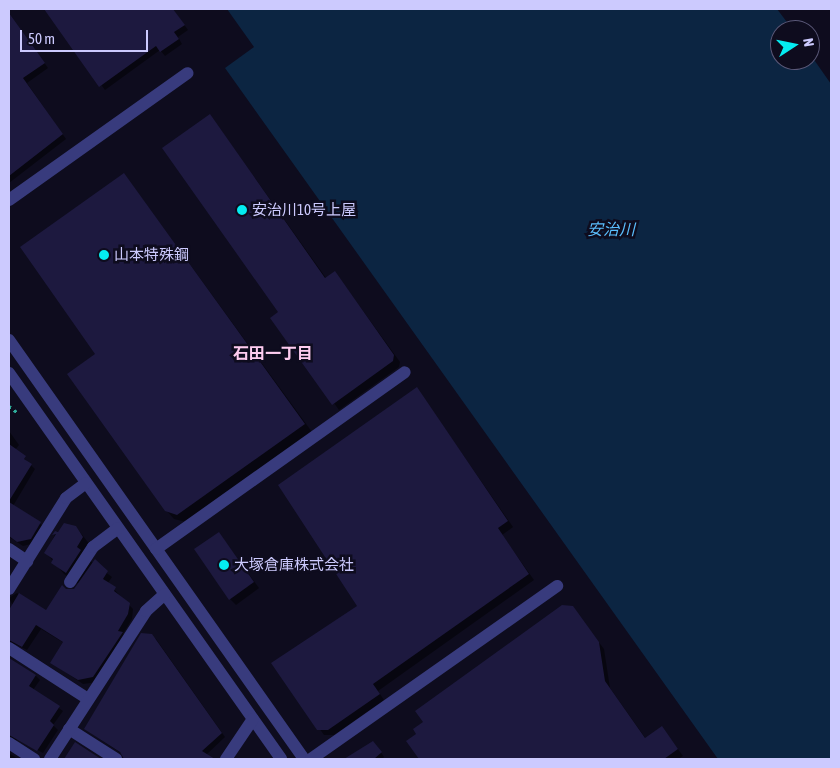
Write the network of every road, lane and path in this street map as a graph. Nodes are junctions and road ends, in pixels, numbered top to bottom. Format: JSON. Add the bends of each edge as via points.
{"nodes":[{"id":1,"x":188,"y":73,"type":"dead end"},
{"id":2,"x":9,"y":200,"type":"edge"},
{"id":3,"x":9,"y":342,"type":"edge"},
{"id":4,"x":405,"y":372,"type":"dead end"},
{"id":5,"x":9,"y":374,"type":"edge"},
{"id":6,"x":86,"y":483,"type":"junction"},
{"id":7,"x":118,"y":528,"type":"junction"},
{"id":8,"x":9,"y":549,"type":"edge"},
{"id":9,"x":156,"y":550,"type":"junction"},
{"id":10,"x":27,"y":561,"type":"junction"},
{"id":11,"x":70,"y":582,"type":"dead end"},
{"id":12,"x":558,"y":586,"type":"dead end"},
{"id":13,"x":9,"y":589,"type":"edge"},
{"id":14,"x":165,"y":594,"type":"junction"},
{"id":15,"x":9,"y":648,"type":"edge"},
{"id":16,"x":88,"y":699,"type":"junction"},
{"id":17,"x":253,"y":719,"type":"junction"},
{"id":18,"x":69,"y":729,"type":"junction"},
{"id":19,"x":9,"y":743,"type":"edge"},
{"id":20,"x":34,"y":759,"type":"edge"},
{"id":21,"x":50,"y":759,"type":"edge"},
{"id":22,"x":116,"y":759,"type":"edge"},
{"id":23,"x":226,"y":759,"type":"edge"},
{"id":24,"x":281,"y":759,"type":"edge"},
{"id":25,"x":304,"y":759,"type":"edge"},
{"id":26,"x":311,"y":759,"type":"edge"}],
"edges":[{"from":1,"to":2,"type":"street"},
{"from":3,"to":9,"type":"street"},
{"from":4,"to":9,"type":"street"},
{"from":5,"to":6,"type":"street"},
{"from":6,"to":7,"type":"street"},
{"from":6,"to":10,"type":"street","via":[[66,498]]},
{"from":7,"to":11,"type":"street","via":[[93,547]]},
{"from":7,"to":14,"type":"street"},
{"from":8,"to":10,"type":"street"},
{"from":9,"to":25,"type":"street"},
{"from":10,"to":13,"type":"street"},
{"from":12,"to":26,"type":"street"},
{"from":14,"to":16,"type":"street","via":[[146,610]]},
{"from":14,"to":17,"type":"street"},
{"from":15,"to":16,"type":"street"},
{"from":16,"to":18,"type":"street"},
{"from":17,"to":23,"type":"street"},
{"from":17,"to":24,"type":"street"},
{"from":18,"to":21,"type":"street"},
{"from":18,"to":22,"type":"street"},
{"from":19,"to":20,"type":"street"}]}
